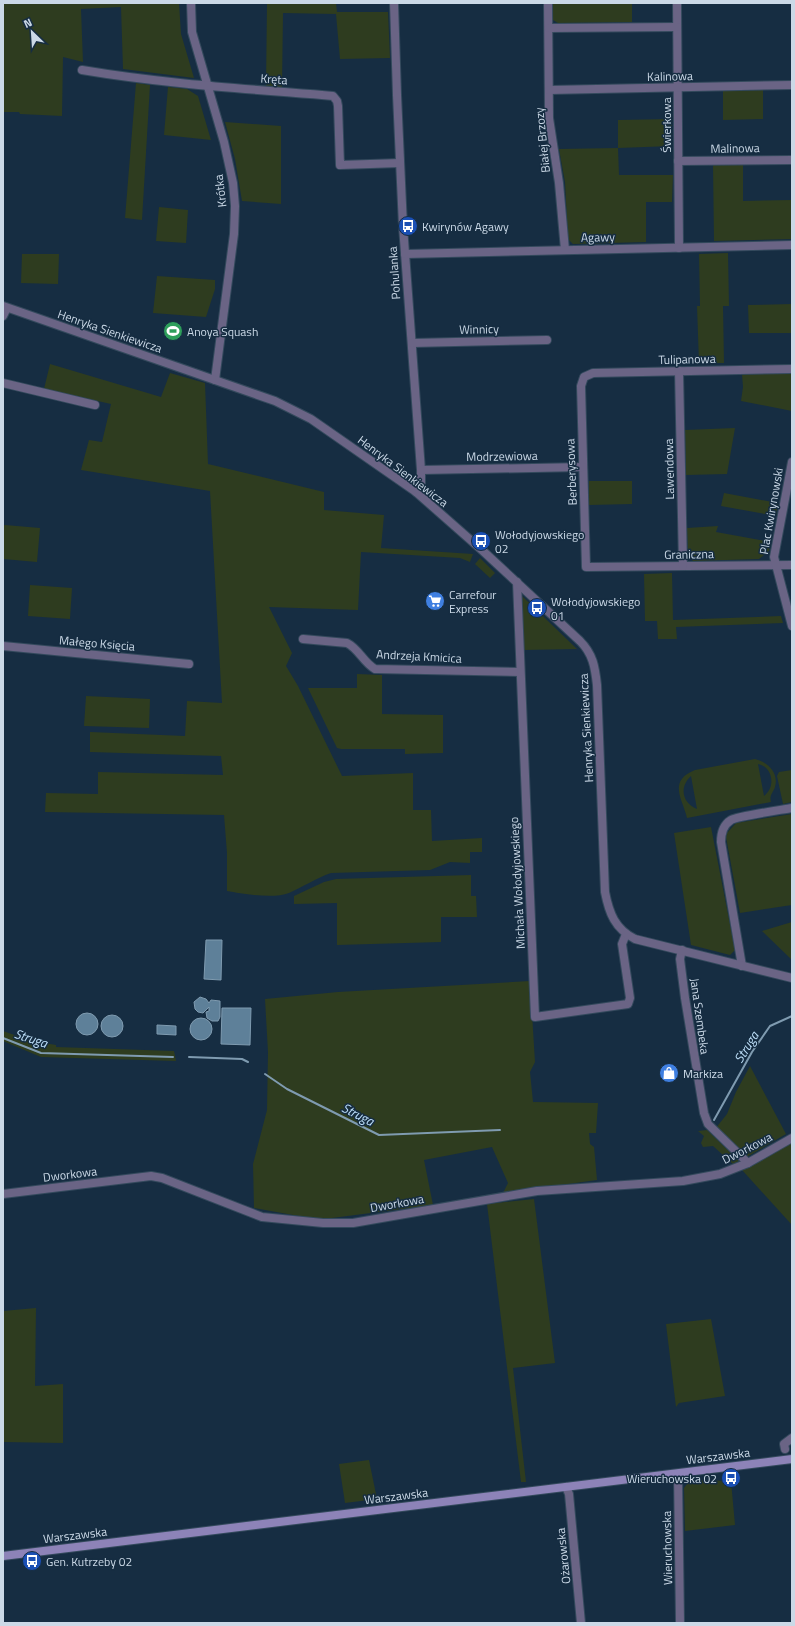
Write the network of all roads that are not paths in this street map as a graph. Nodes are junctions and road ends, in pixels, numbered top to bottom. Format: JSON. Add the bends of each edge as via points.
{"nodes":[{"id":1,"x":191,"y":3,"type":"edge"},
{"id":2,"x":394,"y":3,"type":"edge"},
{"id":3,"x":548,"y":3,"type":"edge"},
{"id":4,"x":677,"y":3,"type":"edge"},
{"id":5,"x":677,"y":27,"type":"junction"},
{"id":6,"x":548,"y":28,"type":"junction"},
{"id":7,"x":82,"y":70,"type":"dead end"},
{"id":8,"x":209,"y":86,"type":"junction"},
{"id":9,"x":792,"y":86,"type":"edge"},
{"id":10,"x":678,"y":88,"type":"junction"},
{"id":11,"x":549,"y":90,"type":"junction"},
{"id":12,"x":792,"y":160,"type":"edge"},
{"id":13,"x":678,"y":161,"type":"junction"},
{"id":14,"x":400,"y":163,"type":"junction"},
{"id":15,"x":792,"y":245,"type":"edge"},
{"id":16,"x":679,"y":248,"type":"junction"},
{"id":17,"x":565,"y":250,"type":"junction"},
{"id":18,"x":405,"y":254,"type":"junction"},
{"id":19,"x":5,"y":307,"type":"edge"},
{"id":20,"x":3,"y":316,"type":"edge"},
{"id":21,"x":547,"y":340,"type":"dead end"},
{"id":22,"x":412,"y":343,"type":"junction"},
{"id":23,"x":792,"y":369,"type":"edge"},
{"id":24,"x":679,"y":371,"type":"junction"},
{"id":25,"x":584,"y":377,"type":"joint"},
{"id":26,"x":215,"y":380,"type":"junction"},
{"id":27,"x":3,"y":383,"type":"edge"},
{"id":28,"x":96,"y":405,"type":"dead end"},
{"id":29,"x":792,"y":462,"type":"edge"},
{"id":30,"x":583,"y":467,"type":"junction"},
{"id":31,"x":421,"y":470,"type":"junction"},
{"id":32,"x":416,"y":492,"type":"junction"},
{"id":33,"x":775,"y":565,"type":"junction"},
{"id":34,"x":792,"y":565,"type":"edge"},
{"id":35,"x":683,"y":566,"type":"junction"},
{"id":36,"x":586,"y":567,"type":"joint"},
{"id":37,"x":517,"y":582,"type":"junction"},
{"id":38,"x":792,"y":626,"type":"edge"},
{"id":39,"x":303,"y":639,"type":"dead end"},
{"id":40,"x":3,"y":646,"type":"edge"},
{"id":41,"x":189,"y":664,"type":"dead end"},
{"id":42,"x":520,"y":672,"type":"junction"},
{"id":43,"x":792,"y":808,"type":"edge"},
{"id":44,"x":626,"y":934,"type":"junction"},
{"id":45,"x":682,"y":950,"type":"junction"},
{"id":46,"x":742,"y":966,"type":"junction"},
{"id":47,"x":792,"y":978,"type":"edge"},
{"id":48,"x":792,"y":1138,"type":"edge"},
{"id":49,"x":748,"y":1163,"type":"junction"},
{"id":50,"x":3,"y":1194,"type":"edge"},
{"id":51,"x":792,"y":1438,"type":"edge"},
{"id":52,"x":785,"y":1450,"type":"dead end"},
{"id":53,"x":792,"y":1459,"type":"edge"},
{"id":54,"x":678,"y":1474,"type":"junction"},
{"id":55,"x":566,"y":1487,"type":"junction"},
{"id":56,"x":3,"y":1556,"type":"edge"},
{"id":57,"x":581,"y":1623,"type":"edge"},
{"id":58,"x":680,"y":1623,"type":"edge"}],
"edges":[{"from":1,"to":8,"type":"street","name":"Krótka","via":[[192,32]]},
{"from":2,"to":14,"type":"street","name":"Pohulanka"},
{"from":3,"to":6,"type":"street","name":"Białej Brzozy"},
{"from":4,"to":5,"type":"street","name":"Świerkowa"},
{"from":5,"to":6,"type":"street"},
{"from":5,"to":10,"type":"street","name":"Świerkowa"},
{"from":6,"to":11,"type":"street","name":"Białej Brzozy"},
{"from":7,"to":8,"type":"street","name":"Kręta"},
{"from":8,"to":14,"type":"street","name":"Kręta","via":[[333,96],[338,106],[340,165]]},
{"from":8,"to":26,"type":"street","name":"Krótka","via":[[232,176],[235,206],[234,234]]},
{"from":9,"to":10,"type":"street","name":"Kalinowa"},
{"from":10,"to":11,"type":"street","name":"Kalinowa"},
{"from":10,"to":13,"type":"street","name":"Świerkowa"},
{"from":11,"to":17,"type":"street","name":"Białej Brzozy","via":[[549,118],[559,183]]},
{"from":12,"to":13,"type":"street","name":"Malinowa"},
{"from":13,"to":16,"type":"street","name":"Świerkowa"},
{"from":14,"to":18,"type":"street","name":"Pohulanka"},
{"from":15,"to":16,"type":"street","name":"Agawy"},
{"from":16,"to":17,"type":"street","name":"Agawy"},
{"from":17,"to":18,"type":"street","name":"Agawy"},
{"from":18,"to":22,"type":"street","name":"Pohulanka"},
{"from":19,"to":20,"type":"street"},
{"from":19,"to":26,"type":"street","name":"Henryka Sienkiewicza"},
{"from":21,"to":22,"type":"street","name":"Winnicy"},
{"from":22,"to":31,"type":"street","name":"Pohulanka"},
{"from":23,"to":24,"type":"street","name":"Tulipanowa"},
{"from":24,"to":25,"type":"street","name":"Tulipanowa","via":[[592,373]]},
{"from":24,"to":35,"type":"street","name":"Lawendowa"},
{"from":25,"to":30,"type":"street","name":"Berberysowa","via":[[581,386]]},
{"from":26,"to":32,"type":"street","name":"Henryka Sienkiewicza","via":[[275,401],[311,419]]},
{"from":27,"to":28,"type":"street"},
{"from":29,"to":33,"type":"street","name":"Plac Kwirynowski","via":[[774,557]]},
{"from":30,"to":31,"type":"street","name":"Modrzewiowa"},
{"from":30,"to":36,"type":"street","name":"Berberysowa"},
{"from":31,"to":32,"type":"street","name":"Pohulanka","via":[[421,484]]},
{"from":32,"to":37,"type":"street","name":"Henryka Sienkiewicza"},
{"from":33,"to":34,"type":"street","name":"Graniczna"},
{"from":33,"to":35,"type":"street","name":"Graniczna"},
{"from":33,"to":38,"type":"street","name":"Plac Kwirynowski"},
{"from":35,"to":36,"type":"street","name":"Graniczna"},
{"from":37,"to":42,"type":"street","name":"Michała Wołodyjowskiego"},
{"from":37,"to":44,"type":"street","name":"Henryka Sienkiewicza","via":[[588,649],[592,658],[597,685],[605,892],[609,911]]},
{"from":39,"to":42,"type":"street","name":"Andrzeja Kmicica","via":[[353,645],[367,664],[375,669]]},
{"from":40,"to":41,"type":"street","name":"Małego Księcia"},
{"from":42,"to":44,"type":"street","name":"Michała Wołodyjowskiego","via":[[535,1017],[628,1004],[630,998],[622,944]]},
{"from":43,"to":46,"type":"street","via":[[732,820],[721,832]]},
{"from":44,"to":45,"type":"street","via":[[636,939]]},
{"from":45,"to":46,"type":"street"},
{"from":45,"to":49,"type":"street","name":"Jana Szembeka","via":[[680,959],[685,998],[704,1113],[708,1124]]},
{"from":46,"to":47,"type":"street"},
{"from":48,"to":49,"type":"street","name":"Dworkowa"},
{"from":49,"to":50,"type":"street","name":"Dworkowa","via":[[720,1174],[683,1181],[537,1191],[353,1223],[262,1217],[152,1176]]},
{"from":51,"to":52,"type":"street","via":[[784,1444]]},
{"from":53,"to":54,"type":"main road","name":"Warszawska"},
{"from":54,"to":55,"type":"main road","name":"Warszawska"},
{"from":54,"to":58,"type":"street","name":"Wieruchowska"},
{"from":55,"to":56,"type":"main road","name":"Warszawska"},
{"from":55,"to":57,"type":"street","name":"Ożarowska","via":[[569,1494]]}]}
